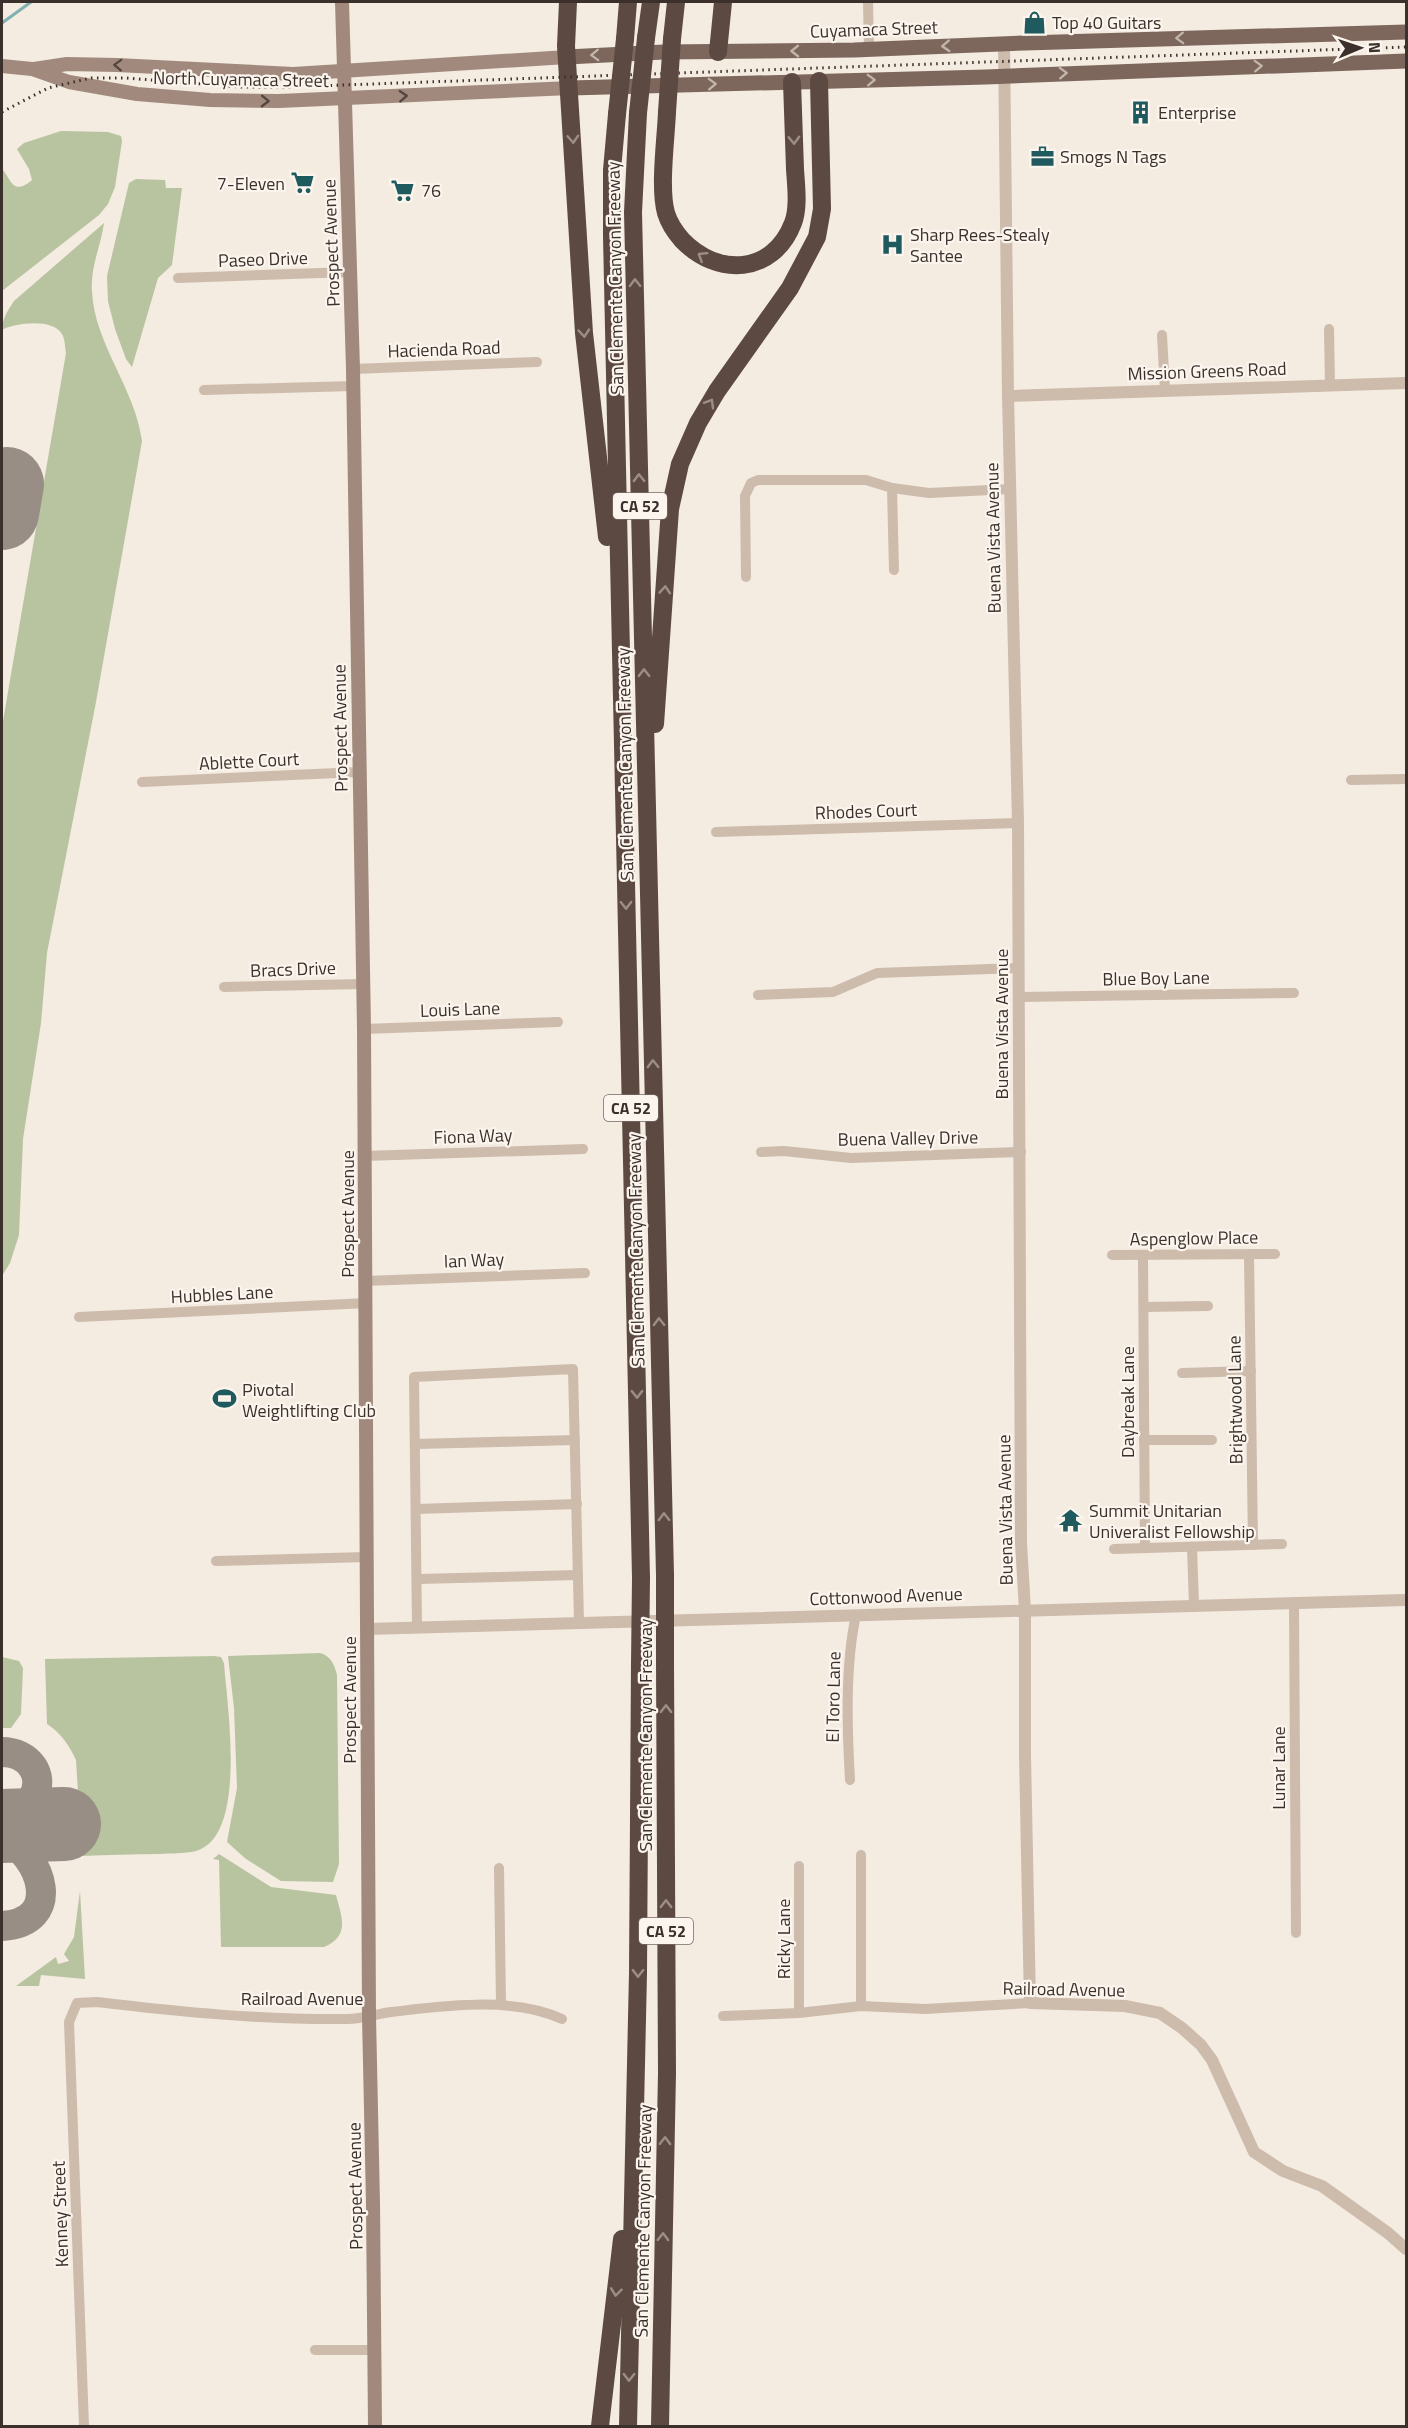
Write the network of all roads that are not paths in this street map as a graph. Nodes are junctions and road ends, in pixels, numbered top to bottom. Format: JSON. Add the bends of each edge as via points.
{"nodes":[{"id":1,"x":342,"y":2,"type":"edge"},
{"id":2,"x":568,"y":2,"type":"edge"},
{"id":3,"x":628,"y":2,"type":"edge"},
{"id":4,"x":651,"y":2,"type":"edge"},
{"id":5,"x":676,"y":2,"type":"edge"},
{"id":6,"x":723,"y":2,"type":"edge"},
{"id":7,"x":868,"y":2,"type":"edge"},
{"id":8,"x":1407,"y":32,"type":"edge"},
{"id":9,"x":1004,"y":44,"type":"junction"},
{"id":10,"x":869,"y":50,"type":"junction"},
{"id":11,"x":717,"y":52,"type":"junction"},
{"id":12,"x":567,"y":57,"type":"junction"},
{"id":13,"x":1407,"y":61,"type":"edge"},
{"id":14,"x":2,"y":66,"type":"edge"},
{"id":15,"x":32,"y":69,"type":"junction"},
{"id":16,"x":344,"y":71,"type":"junction"},
{"id":17,"x":1005,"y":75,"type":"junction"},
{"id":18,"x":819,"y":81,"type":"junction"},
{"id":19,"x":792,"y":82,"type":"junction"},
{"id":20,"x":570,"y":88,"type":"junction"},
{"id":21,"x":345,"y":99,"type":"junction"},
{"id":22,"x":350,"y":272,"type":"junction"},
{"id":23,"x":178,"y":278,"type":"dead end"},
{"id":24,"x":1329,"y":329,"type":"dead end"},
{"id":25,"x":1162,"y":335,"type":"dead end"},
{"id":26,"x":537,"y":362,"type":"dead end"},
{"id":27,"x":353,"y":369,"type":"junction"},
{"id":28,"x":1407,"y":383,"type":"edge"},
{"id":29,"x":353,"y":386,"type":"junction"},
{"id":30,"x":1330,"y":386,"type":"junction"},
{"id":31,"x":204,"y":390,"type":"dead end"},
{"id":32,"x":1165,"y":391,"type":"junction"},
{"id":33,"x":1008,"y":396,"type":"junction"},
{"id":34,"x":892,"y":488,"type":"junction"},
{"id":35,"x":1011,"y":489,"type":"junction"},
{"id":36,"x":894,"y":570,"type":"dead end"},
{"id":37,"x":746,"y":577,"type":"dead end"},
{"id":38,"x":620,"y":637,"type":"junction"},
{"id":39,"x":359,"y":772,"type":"junction"},
{"id":40,"x":1407,"y":779,"type":"edge"},
{"id":41,"x":1351,"y":780,"type":"dead end"},
{"id":42,"x":142,"y":782,"type":"dead end"},
{"id":43,"x":1018,"y":823,"type":"junction"},
{"id":44,"x":716,"y":832,"type":"dead end"},
{"id":45,"x":649,"y":900,"type":"junction"},
{"id":46,"x":1019,"y":968,"type":"junction"},
{"id":47,"x":363,"y":984,"type":"junction"},
{"id":48,"x":224,"y":987,"type":"dead end"},
{"id":49,"x":1294,"y":993,"type":"dead end"},
{"id":50,"x":758,"y":994,"type":"dead end"},
{"id":51,"x":1019,"y":997,"type":"junction"},
{"id":52,"x":558,"y":1022,"type":"dead end"},
{"id":53,"x":364,"y":1029,"type":"junction"},
{"id":54,"x":583,"y":1149,"type":"dead end"},
{"id":55,"x":761,"y":1152,"type":"dead end"},
{"id":56,"x":1021,"y":1152,"type":"junction"},
{"id":57,"x":364,"y":1155,"type":"junction"},
{"id":58,"x":1249,"y":1254,"type":"junction"},
{"id":59,"x":1275,"y":1254,"type":"dead end"},
{"id":60,"x":1143,"y":1255,"type":"junction"},
{"id":61,"x":1112,"y":1256,"type":"dead end"},
{"id":62,"x":585,"y":1273,"type":"dead end"},
{"id":63,"x":365,"y":1281,"type":"junction"},
{"id":64,"x":367,"y":1303,"type":"junction"},
{"id":65,"x":1208,"y":1306,"type":"dead end"},
{"id":66,"x":1144,"y":1307,"type":"junction"},
{"id":67,"x":79,"y":1317,"type":"dead end"},
{"id":68,"x":1251,"y":1371,"type":"junction"},
{"id":69,"x":1182,"y":1373,"type":"dead end"},
{"id":70,"x":575,"y":1440,"type":"junction"},
{"id":71,"x":1144,"y":1440,"type":"junction"},
{"id":72,"x":1212,"y":1440,"type":"dead end"},
{"id":73,"x":415,"y":1444,"type":"junction"},
{"id":74,"x":577,"y":1504,"type":"junction"},
{"id":75,"x":416,"y":1509,"type":"junction"},
{"id":76,"x":1282,"y":1544,"type":"dead end"},
{"id":77,"x":1254,"y":1545,"type":"junction"},
{"id":78,"x":1192,"y":1547,"type":"junction"},
{"id":79,"x":1144,"y":1548,"type":"junction"},
{"id":80,"x":1114,"y":1549,"type":"dead end"},
{"id":81,"x":367,"y":1557,"type":"junction"},
{"id":82,"x":216,"y":1561,"type":"dead end"},
{"id":83,"x":578,"y":1575,"type":"junction"},
{"id":84,"x":417,"y":1580,"type":"junction"},
{"id":85,"x":1407,"y":1600,"type":"edge"},
{"id":86,"x":1294,"y":1603,"type":"junction"},
{"id":87,"x":1194,"y":1605,"type":"junction"},
{"id":88,"x":1025,"y":1610,"type":"junction"},
{"id":89,"x":856,"y":1615,"type":"junction"},
{"id":90,"x":579,"y":1622,"type":"junction"},
{"id":91,"x":417,"y":1626,"type":"junction"},
{"id":92,"x":367,"y":1629,"type":"junction"},
{"id":93,"x":850,"y":1780,"type":"dead end"},
{"id":94,"x":861,"y":1855,"type":"dead end"},
{"id":95,"x":799,"y":1866,"type":"dead end"},
{"id":96,"x":499,"y":1868,"type":"dead end"},
{"id":97,"x":1296,"y":1933,"type":"dead end"},
{"id":98,"x":77,"y":2003,"type":"joint"},
{"id":99,"x":1030,"y":2003,"type":"junction"},
{"id":100,"x":501,"y":2004,"type":"junction"},
{"id":101,"x":861,"y":2006,"type":"junction"},
{"id":102,"x":799,"y":2013,"type":"junction"},
{"id":103,"x":369,"y":2016,"type":"junction"},
{"id":104,"x":723,"y":2016,"type":"dead end"},
{"id":105,"x":562,"y":2019,"type":"dead end"},
{"id":106,"x":634,"y":2130,"type":"junction"},
{"id":107,"x":1407,"y":2249,"type":"edge"},
{"id":108,"x":662,"y":2316,"type":"junction"},
{"id":109,"x":315,"y":2350,"type":"dead end"},
{"id":110,"x":375,"y":2350,"type":"junction"},
{"id":111,"x":84,"y":2427,"type":"edge"},
{"id":112,"x":375,"y":2427,"type":"edge"},
{"id":113,"x":600,"y":2427,"type":"edge"},
{"id":114,"x":628,"y":2427,"type":"edge"},
{"id":115,"x":660,"y":2427,"type":"edge"},
{"id":116,"x":672,"y":2427,"type":"edge"}],
"edges":[{"from":1,"to":16,"type":"main road","name":"Prospect Avenue"},
{"from":2,"to":12,"type":"highway"},
{"from":3,"to":38,"type":"highway","name":"San Clemente Canyon Freeway","number":"CA 52","bridge":true,"via":[[612,170]]},
{"from":45,"to":4,"type":"highway","name":"San Clemente Canyon Freeway","number":"CA 52","one_way":true,"bridge":true,"via":[[633,212],[638,113]]},
{"from":19,"to":5,"type":"highway","one_way":true,"bridge":true,"via":[[794,222],[783,241],[761,260],[728,266],[696,254],[674,230],[665,212],[667,112]]},
{"from":6,"to":11,"type":"highway"},
{"from":7,"to":10,"type":"street"},
{"from":8,"to":9,"type":"main road","name":"Cuyamaca Street","one_way":true},
{"from":9,"to":10,"type":"main road","name":"Cuyamaca Street","one_way":true},
{"from":9,"to":17,"type":"street","name":"Buena Vista Avenue"},
{"from":10,"to":11,"type":"main road","name":"Cuyamaca Street","one_way":true},
{"from":11,"to":12,"type":"main road","name":"Cuyamaca Street","one_way":true},
{"from":12,"to":16,"type":"main road","name":"Cuyamaca Street"},
{"from":12,"to":20,"type":"highway"},
{"from":17,"to":13,"type":"main road","one_way":true},
{"from":14,"to":15,"type":"main road","name":"North Cuyamaca Street"},
{"from":16,"to":15,"type":"main road","name":"North Cuyamaca Street","one_way":true,"via":[[293,74],[67,64]]},
{"from":15,"to":21,"type":"main road","name":"North Cuyamaca Street","one_way":true,"via":[[69,82],[137,94],[242,100]]},
{"from":16,"to":21,"type":"main road","name":"Prospect Avenue"},
{"from":18,"to":17,"type":"main road","one_way":true},
{"from":17,"to":33,"type":"street","name":"Buena Vista Avenue"},
{"from":18,"to":19,"type":"main road"},
{"from":45,"to":18,"type":"highway","one_way":true,"via":[[653,759],[670,509],[680,464],[698,423],[790,288],[817,237],[822,210]]},
{"from":20,"to":19,"type":"main road","one_way":true},
{"from":21,"to":20,"type":"main road","one_way":true},
{"from":20,"to":38,"type":"highway","one_way":true,"via":[[584,333]]},
{"from":21,"to":22,"type":"main road","name":"Prospect Avenue"},
{"from":22,"to":23,"type":"street","name":"Paseo Drive"},
{"from":22,"to":27,"type":"main road","name":"Prospect Avenue"},
{"from":24,"to":30,"type":"street"},
{"from":25,"to":32,"type":"street"},
{"from":26,"to":27,"type":"street","name":"Hacienda Road"},
{"from":27,"to":29,"type":"main road","name":"Prospect Avenue"},
{"from":28,"to":30,"type":"street","name":"Mission Greens Road"},
{"from":29,"to":31,"type":"street"},
{"from":29,"to":39,"type":"main road","name":"Prospect Avenue"},
{"from":30,"to":32,"type":"street","name":"Mission Greens Road"},
{"from":32,"to":33,"type":"street","name":"Mission Greens Road"},
{"from":33,"to":35,"type":"street","name":"Buena Vista Avenue"},
{"from":34,"to":35,"type":"street","via":[[929,493]]},
{"from":34,"to":36,"type":"street"},
{"from":34,"to":37,"type":"street","via":[[866,480],[751,483],[745,496]]},
{"from":35,"to":43,"type":"street","name":"Buena Vista Avenue"},
{"from":38,"to":106,"type":"highway","name":"San Clemente Canyon Freeway","number":"CA 52","one_way":true,"bridge":true,"via":[[641,1578]]},
{"from":39,"to":42,"type":"street","name":"Ablette Court"},
{"from":39,"to":47,"type":"main road","name":"Prospect Avenue"},
{"from":40,"to":41,"type":"street"},
{"from":43,"to":44,"type":"street","name":"Rhodes Court"},
{"from":43,"to":46,"type":"street","name":"Buena Vista Avenue"},
{"from":108,"to":45,"type":"highway","name":"San Clemente Canyon Freeway","number":"CA 52","one_way":true,"bridge":true,"via":[[667,2073],[665,1575]]},
{"from":46,"to":50,"type":"street","via":[[877,973],[834,993]]},
{"from":46,"to":51,"type":"street","name":"Buena Vista Avenue"},
{"from":47,"to":48,"type":"street","name":"Bracs Drive"},
{"from":47,"to":53,"type":"main road","name":"Prospect Avenue"},
{"from":49,"to":51,"type":"street","name":"Blue Boy Lane"},
{"from":51,"to":56,"type":"street","name":"Buena Vista Avenue"},
{"from":52,"to":53,"type":"street","name":"Louis Lane"},
{"from":53,"to":57,"type":"main road","name":"Prospect Avenue"},
{"from":54,"to":57,"type":"street","name":"Fiona Way"},
{"from":55,"to":56,"type":"street","name":"Buena Valley Drive","via":[[851,1158]]},
{"from":56,"to":88,"type":"street","name":"Buena Vista Avenue"},
{"from":57,"to":63,"type":"main road","name":"Prospect Avenue"},
{"from":58,"to":59,"type":"street","name":"Aspenglow Place"},
{"from":58,"to":60,"type":"street","name":"Aspenglow Place"},
{"from":58,"to":68,"type":"street","name":"Brightwood Lane"},
{"from":60,"to":61,"type":"street","name":"Aspenglow Place"},
{"from":60,"to":66,"type":"street","name":"Daybreak Lane"},
{"from":62,"to":63,"type":"street","name":"Ian Way"},
{"from":63,"to":64,"type":"main road","name":"Prospect Avenue"},
{"from":64,"to":67,"type":"street","name":"Hubbles Lane"},
{"from":64,"to":81,"type":"main road","name":"Prospect Avenue"},
{"from":65,"to":66,"type":"street"},
{"from":66,"to":71,"type":"street","name":"Daybreak Lane"},
{"from":68,"to":69,"type":"street"},
{"from":68,"to":77,"type":"street","name":"Brightwood Lane"},
{"from":70,"to":73,"type":"street"},
{"from":70,"to":73,"type":"street","via":[[573,1369],[414,1377]]},
{"from":70,"to":74,"type":"street"},
{"from":71,"to":72,"type":"street"},
{"from":71,"to":79,"type":"street","name":"Daybreak Lane"},
{"from":73,"to":75,"type":"street"},
{"from":74,"to":75,"type":"street"},
{"from":74,"to":83,"type":"street"},
{"from":75,"to":84,"type":"street"},
{"from":76,"to":77,"type":"street"},
{"from":77,"to":78,"type":"street"},
{"from":78,"to":79,"type":"street"},
{"from":78,"to":87,"type":"street"},
{"from":79,"to":80,"type":"street"},
{"from":81,"to":82,"type":"street"},
{"from":81,"to":92,"type":"main road","name":"Prospect Avenue"},
{"from":83,"to":84,"type":"street"},
{"from":83,"to":90,"type":"street"},
{"from":84,"to":91,"type":"street"},
{"from":85,"to":86,"type":"street","name":"Cottonwood Avenue"},
{"from":86,"to":87,"type":"street","name":"Cottonwood Avenue"},
{"from":86,"to":97,"type":"street","name":"Lunar Lane"},
{"from":87,"to":88,"type":"street","name":"Cottonwood Avenue"},
{"from":88,"to":89,"type":"street","name":"Cottonwood Avenue"},
{"from":88,"to":99,"type":"street","name":"Buena Vista Avenue"},
{"from":89,"to":90,"type":"street","name":"Cottonwood Avenue"},
{"from":89,"to":93,"type":"street","name":"El Toro Lane","via":[[851,1639],[847,1724]]},
{"from":90,"to":91,"type":"street","name":"Cottonwood Avenue"},
{"from":91,"to":92,"type":"street","name":"Cottonwood Avenue"},
{"from":92,"to":103,"type":"main road","name":"Prospect Avenue"},
{"from":94,"to":101,"type":"street"},
{"from":95,"to":102,"type":"street","name":"Ricky Lane"},
{"from":96,"to":100,"type":"street"},
{"from":98,"to":103,"type":"street","name":"Railroad Avenue","via":[[217,2016]]},
{"from":98,"to":111,"type":"street","name":"Kenney Street","via":[[69,2022]]},
{"from":99,"to":101,"type":"street","name":"Railroad Avenue","via":[[925,2008]]},
{"from":99,"to":107,"type":"street","name":"Railroad Avenue","via":[[1125,2006],[1160,2013],[1201,2045],[1212,2060],[1254,2152],[1283,2171],[1322,2186]]},
{"from":100,"to":103,"type":"street","name":"Railroad Avenue"},
{"from":100,"to":105,"type":"street","name":"Railroad Avenue","via":[[543,2010]]},
{"from":101,"to":102,"type":"street","name":"Railroad Avenue"},
{"from":102,"to":104,"type":"street","name":"Railroad Avenue"},
{"from":103,"to":110,"type":"main road","name":"Prospect Avenue"},
{"from":106,"to":113,"type":"highway","one_way":true},
{"from":106,"to":114,"type":"highway","name":"San Clemente Canyon Freeway","number":"CA 52","one_way":true},
{"from":108,"to":115,"type":"highway","name":"San Clemente Canyon Freeway","number":"CA 52"},
{"from":108,"to":116,"type":"highway"},
{"from":109,"to":110,"type":"street"},
{"from":110,"to":112,"type":"main road","name":"Prospect Avenue"}]}
